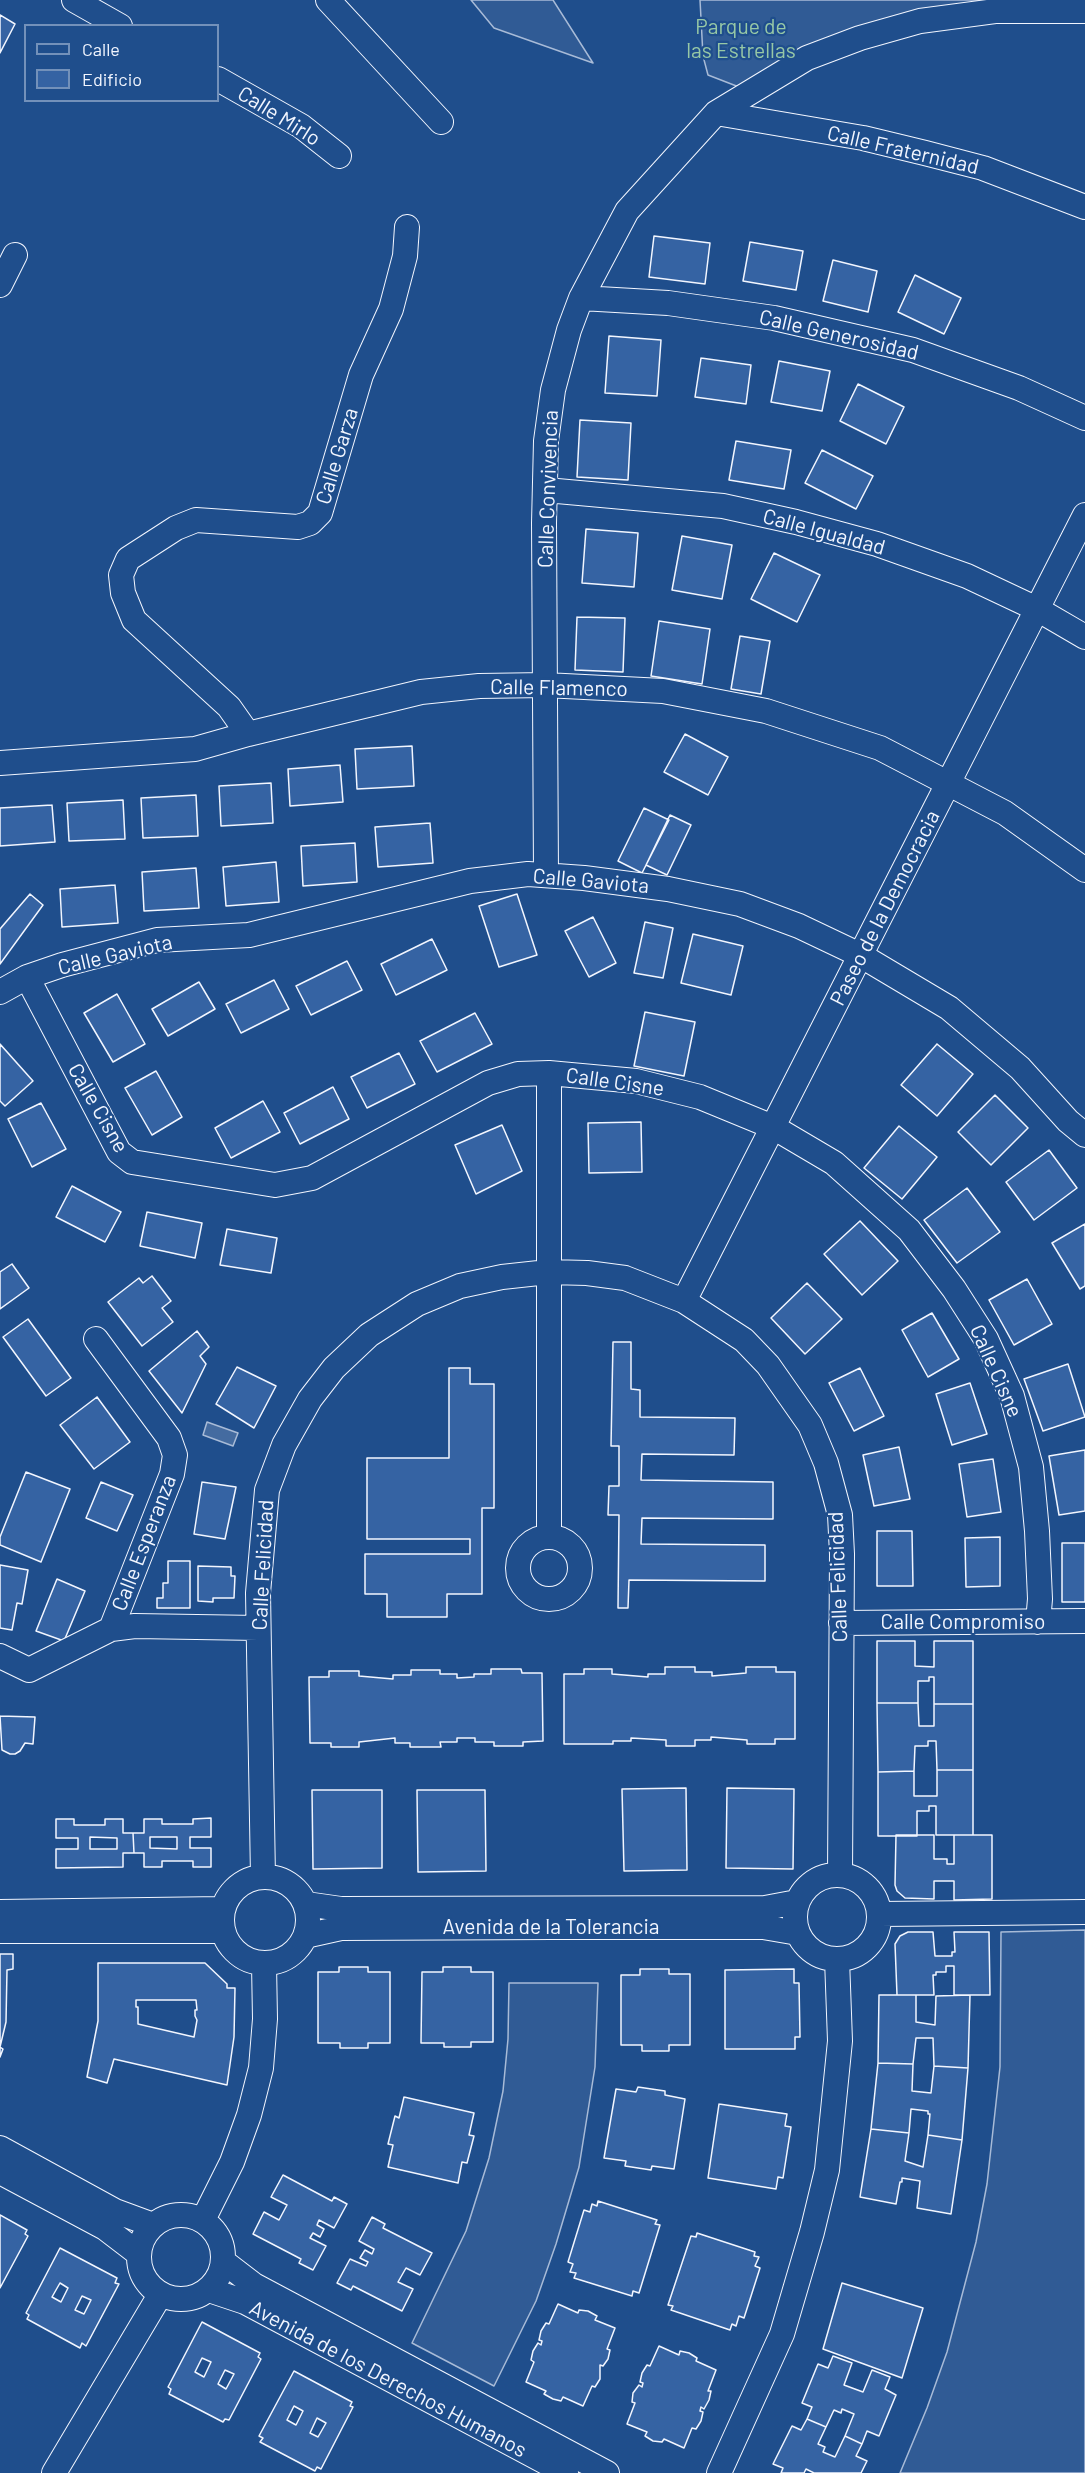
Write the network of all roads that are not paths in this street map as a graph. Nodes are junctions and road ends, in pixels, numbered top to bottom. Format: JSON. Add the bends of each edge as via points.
{"nodes":[{"id":1,"x":74,"y":0,"type":"edge"},
{"id":2,"x":328,"y":0,"type":"edge"},
{"id":3,"x":1080,"y":11,"type":"edge"},
{"id":4,"x":116,"y":24,"type":"edge"},
{"id":5,"x":219,"y":80,"type":"edge"},
{"id":6,"x":716,"y":113,"type":"junction"},
{"id":7,"x":441,"y":122,"type":"dead end"},
{"id":8,"x":339,"y":156,"type":"dead end"},
{"id":9,"x":1085,"y":207,"type":"edge"},
{"id":10,"x":407,"y":227,"type":"dead end"},
{"id":11,"x":15,"y":255,"type":"dead end"},
{"id":12,"x":0,"y":285,"type":"edge"},
{"id":13,"x":581,"y":298,"type":"junction"},
{"id":14,"x":1085,"y":418,"type":"edge"},
{"id":15,"x":546,"y":490,"type":"junction"},
{"id":16,"x":1085,"y":515,"type":"edge"},
{"id":17,"x":1037,"y":609,"type":"junction"},
{"id":18,"x":1085,"y":637,"type":"edge"},
{"id":19,"x":545,"y":685,"type":"junction"},
{"id":20,"x":248,"y":734,"type":"junction"},
{"id":21,"x":0,"y":763,"type":"edge"},
{"id":22,"x":949,"y":782,"type":"junction"},
{"id":23,"x":1085,"y":870,"type":"edge"},
{"id":24,"x":546,"y":874,"type":"junction"},
{"id":25,"x":860,"y":956,"type":"junction"},
{"id":26,"x":27,"y":977,"type":"junction"},
{"id":27,"x":0,"y":992,"type":"edge"},
{"id":28,"x":549,"y":1073,"type":"junction"},
{"id":29,"x":773,"y":1127,"type":"junction"},
{"id":30,"x":1085,"y":1135,"type":"edge"},
{"id":31,"x":548,"y":1272,"type":"junction"},
{"id":32,"x":684,"y":1301,"type":"junction"},
{"id":33,"x":96,"y":1338,"type":"dead end"},
{"id":34,"x":549,"y":1536,"type":"dead end"},
{"id":35,"x":1085,"y":1621,"type":"edge"},
{"id":36,"x":1038,"y":1622,"type":"junction"},
{"id":37,"x":840,"y":1623,"type":"junction"},
{"id":38,"x":258,"y":1628,"type":"junction"},
{"id":39,"x":111,"y":1629,"type":"junction"},
{"id":40,"x":0,"y":1656,"type":"edge"},
{"id":41,"x":840,"y":1874,"type":"junction"},
{"id":42,"x":263,"y":1877,"type":"junction"},
{"id":43,"x":797,"y":1902,"type":"junction"},
{"id":44,"x":306,"y":1904,"type":"junction"},
{"id":45,"x":0,"y":1912,"type":"edge"},
{"id":46,"x":1085,"y":1912,"type":"edge"},
{"id":47,"x":880,"y":1914,"type":"junction"},
{"id":48,"x":222,"y":1920,"type":"junction"},
{"id":49,"x":0,"y":1932,"type":"edge"},
{"id":50,"x":798,"y":1933,"type":"junction"},
{"id":51,"x":305,"y":1936,"type":"junction"},
{"id":52,"x":837,"y":1959,"type":"junction"},
{"id":53,"x":264,"y":1964,"type":"junction"},
{"id":54,"x":0,"y":2148,"type":"edge"},
{"id":55,"x":0,"y":2172,"type":"edge"},
{"id":56,"x":202,"y":2220,"type":"junction"},
{"id":57,"x":153,"y":2225,"type":"junction"},
{"id":58,"x":139,"y":2253,"type":"junction"},
{"id":59,"x":224,"y":2262,"type":"junction"},
{"id":60,"x":209,"y":2290,"type":"junction"},
{"id":61,"x":160,"y":2295,"type":"junction"},
{"id":62,"x":54,"y":2473,"type":"edge"},
{"id":63,"x":566,"y":2473,"type":"edge"},
{"id":64,"x":606,"y":2473,"type":"edge"},
{"id":65,"x":719,"y":2473,"type":"edge"}],
"edges":[{"from":1,"to":4,"type":"street"},
{"from":2,"to":7,"type":"street"},
{"from":3,"to":6,"type":"street","name":"Calle Convivencia","via":[[995,11],[920,21],[870,35],[807,58]]},
{"from":5,"to":8,"type":"street","name":"Calle Mirlo","via":[[301,126]]},
{"from":6,"to":9,"type":"street","name":"Calle Fraternidad","via":[[925,153],[983,168]]},
{"from":6,"to":13,"type":"street","name":"Calle Convivencia","via":[[627,211]]},
{"from":10,"to":20,"type":"street","name":"Calle Garza","via":[[405,256],[391,309],[361,375],[320,513],[310,523],[298,527],[196,520],[176,528],[129,559],[121,575],[123,593],[134,620],[229,707]]},
{"from":11,"to":12,"type":"street"},
{"from":13,"to":14,"type":"street","name":"Calle Generosidad","via":[[668,303],[774,318],[913,351],[1020,388]]},
{"from":13,"to":15,"type":"street","name":"Calle Convivencia","via":[[553,390],[546,441]]},
{"from":15,"to":17,"type":"street","name":"Calle Igualdad","via":[[723,506],[796,522],[877,544],[968,576]]},
{"from":15,"to":19,"type":"street","name":"Calle Convivencia"},
{"from":16,"to":17,"type":"street","name":"Paseo de la Democracia"},
{"from":17,"to":18,"type":"street","name":"Calle Igualdad"},
{"from":17,"to":22,"type":"street","name":"Paseo de la Democracia"},
{"from":19,"to":20,"type":"street","name":"Calle Flamenco","via":[[421,692]]},
{"from":19,"to":22,"type":"street","name":"Calle Flamenco","via":[[663,691],[766,711],[880,748]]},
{"from":19,"to":24,"type":"street","name":"Calle Convivencia"},
{"from":20,"to":21,"type":"street","name":"Calle Flamenco","via":[[195,749]]},
{"from":22,"to":23,"type":"street","name":"Calle Flamenco","via":[[1005,813]]},
{"from":22,"to":25,"type":"street","name":"Paseo de la Democracia"},
{"from":24,"to":25,"type":"street","name":"Calle Gaviota","via":[[668,889],[740,904],[800,926]]},
{"from":24,"to":26,"type":"street","name":"Calle Gaviota","via":[[470,881],[249,935],[157,940]]},
{"from":25,"to":29,"type":"street","name":"Paseo de la Democracia"},
{"from":25,"to":30,"type":"street","name":"Calle Gaviota","via":[[949,1008],[1020,1068]]},
{"from":26,"to":27,"type":"street","name":"Calle Gaviota"},
{"from":26,"to":28,"type":"street","name":"Calle Cisne","via":[[119,1152],[132,1162],[275,1185],[312,1178],[488,1083],[518,1074]]},
{"from":28,"to":29,"type":"street","name":"Calle Cisne","via":[[646,1084],[700,1097]]},
{"from":28,"to":31,"type":"street"},
{"from":29,"to":32,"type":"street","name":"Paseo de la Democracia"},
{"from":29,"to":36,"type":"street","name":"Calle Cisne","via":[[834,1163],[909,1230],[986,1338],[1012,1396],[1031,1467],[1040,1599]]},
{"from":31,"to":32,"type":"street","name":"Calle Felicidad","via":[[625,1278]]},
{"from":31,"to":34,"type":"street"},
{"from":31,"to":38,"type":"street","name":"Calle Felicidad","via":[[460,1286],[417,1304],[369,1335],[334,1368],[310,1399],[284,1445],[267,1490]]},
{"from":32,"to":37,"type":"street","name":"Calle Felicidad","via":[[744,1340],[768,1365],[810,1425],[826,1463],[840,1515]]},
{"from":33,"to":39,"type":"street","name":"Calle Esperanza","via":[[169,1438],[175,1455],[172,1474]]},
{"from":35,"to":36,"type":"street","name":"Calle Compromiso"},
{"from":36,"to":37,"type":"street","name":"Calle Compromiso"},
{"from":37,"to":41,"type":"street","name":"Calle Felicidad"},
{"from":38,"to":39,"type":"street"},
{"from":38,"to":42,"type":"street","name":"Calle Felicidad"},
{"from":39,"to":40,"type":"street","via":[[29,1670]]},
{"from":41,"to":43,"type":"street","via":[[823,1877],[808,1886]]},
{"from":41,"to":47,"type":"street","via":[[856,1879],[870,1890]]},
{"from":42,"to":44,"type":"street","via":[[281,1880],[296,1889]]},
{"from":42,"to":48,"type":"street","via":[[245,1881],[231,1892]]},
{"from":43,"to":44,"type":"street","name":"Avenida de la Tolerancia","via":[[765,1908],[365,1909]]},
{"from":43,"to":50,"type":"street"},
{"from":44,"to":51,"type":"street"},
{"from":45,"to":48,"type":"street"},
{"from":46,"to":47,"type":"street"},
{"from":47,"to":52,"type":"street","via":[[869,1945],[854,1956]]},
{"from":48,"to":49,"type":"street"},
{"from":48,"to":53,"type":"street","via":[[231,1947],[246,1959]]},
{"from":50,"to":51,"type":"street","name":"Avenida de la Tolerancia","via":[[763,1927],[341,1928]]},
{"from":50,"to":52,"type":"street","via":[[806,1946],[821,1956]]},
{"from":51,"to":53,"type":"street","via":[[296,1951]]},
{"from":52,"to":65,"type":"street","via":[[840,2041],[827,2170],[782,2334]]},
{"from":53,"to":56,"type":"street","via":[[261,2068],[232,2162]]},
{"from":54,"to":57,"type":"street","via":[[115,2211]]},
{"from":55,"to":58,"type":"street","via":[[105,2228]]},
{"from":56,"to":57,"type":"street","via":[[168,2216]]},
{"from":56,"to":59,"type":"street","via":[[223,2246]]},
{"from":57,"to":58,"type":"street","via":[[142,2239]]},
{"from":58,"to":61,"type":"street","via":[[140,2268],[148,2284]]},
{"from":59,"to":60,"type":"street"},
{"from":59,"to":64,"type":"street","via":[[254,2285]]},
{"from":60,"to":61,"type":"street","via":[[193,2298]]},
{"from":60,"to":63,"type":"street","name":"Avenida de los Derechos Humanos","via":[[245,2302]]},
{"from":61,"to":62,"type":"street"}]}
